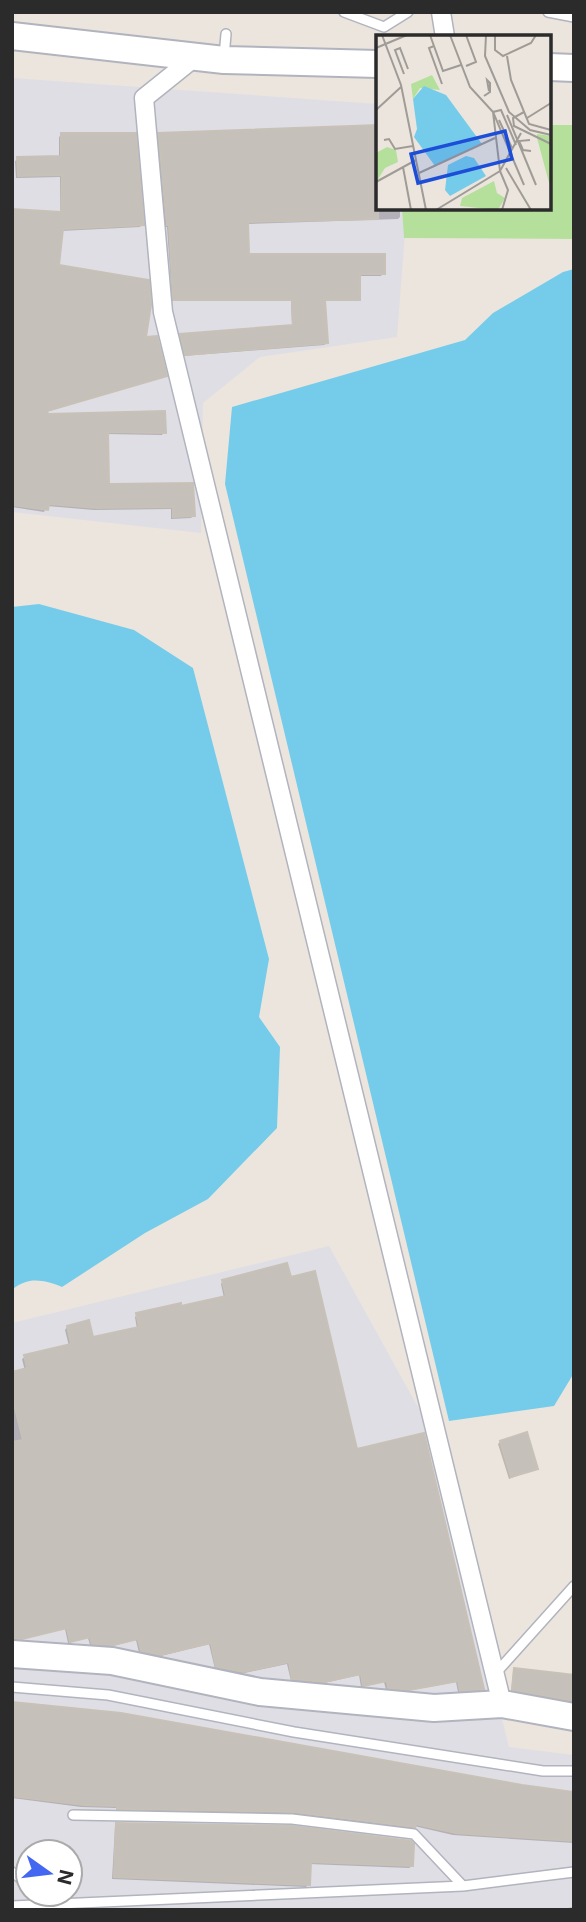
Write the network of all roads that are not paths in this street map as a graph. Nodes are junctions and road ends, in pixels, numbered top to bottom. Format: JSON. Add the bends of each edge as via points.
{"nodes":[{"id":1,"x":344,"y":12,"type":"edge"},
{"id":2,"x":408,"y":12,"type":"edge"},
{"id":3,"x":441,"y":12,"type":"edge"},
{"id":4,"x":548,"y":12,"type":"edge"},
{"id":5,"x":574,"y":17,"type":"edge"},
{"id":6,"x":444,"y":35,"type":"edge"},
{"id":7,"x":12,"y":36,"type":"edge"},
{"id":8,"x":195,"y":57,"type":"junction"},
{"id":9,"x":376,"y":64,"type":"edge"},
{"id":10,"x":551,"y":67,"type":"edge"},
{"id":11,"x":574,"y":68,"type":"edge"},
{"id":12,"x":574,"y":1586,"type":"edge"},
{"id":13,"x":12,"y":1654,"type":"edge"},
{"id":14,"x":494,"y":1675,"type":"junction"},
{"id":15,"x":12,"y":1687,"type":"edge"},
{"id":16,"x":502,"y":1704,"type":"junction"},
{"id":17,"x":574,"y":1717,"type":"edge"},
{"id":18,"x":574,"y":1771,"type":"edge"},
{"id":19,"x":73,"y":1815,"type":"dead end"},
{"id":20,"x":574,"y":1872,"type":"edge"},
{"id":21,"x":463,"y":1886,"type":"junction"},
{"id":22,"x":84,"y":1906,"type":"edge"}],
"edges":[{"from":1,"to":2,"type":"lane","via":[[384,27]]},
{"from":3,"to":6,"type":"street"},
{"from":4,"to":5,"type":"lane"},
{"from":7,"to":8,"type":"street"},
{"from":8,"to":9,"type":"street","via":[[225,47]]},
{"from":8,"to":14,"type":"street","via":[[144,99],[163,312]]},
{"from":10,"to":11,"type":"street"},
{"from":12,"to":14,"type":"lane"},
{"from":13,"to":16,"type":"street","via":[[112,1661],[260,1692],[434,1708]]},
{"from":14,"to":16,"type":"street"},
{"from":15,"to":18,"type":"lane","via":[[108,1695],[294,1732],[543,1771]]},
{"from":16,"to":17,"type":"street"},
{"from":19,"to":21,"type":"lane","via":[[292,1819],[414,1834]]},
{"from":20,"to":21,"type":"lane"},
{"from":21,"to":22,"type":"lane"}]}
